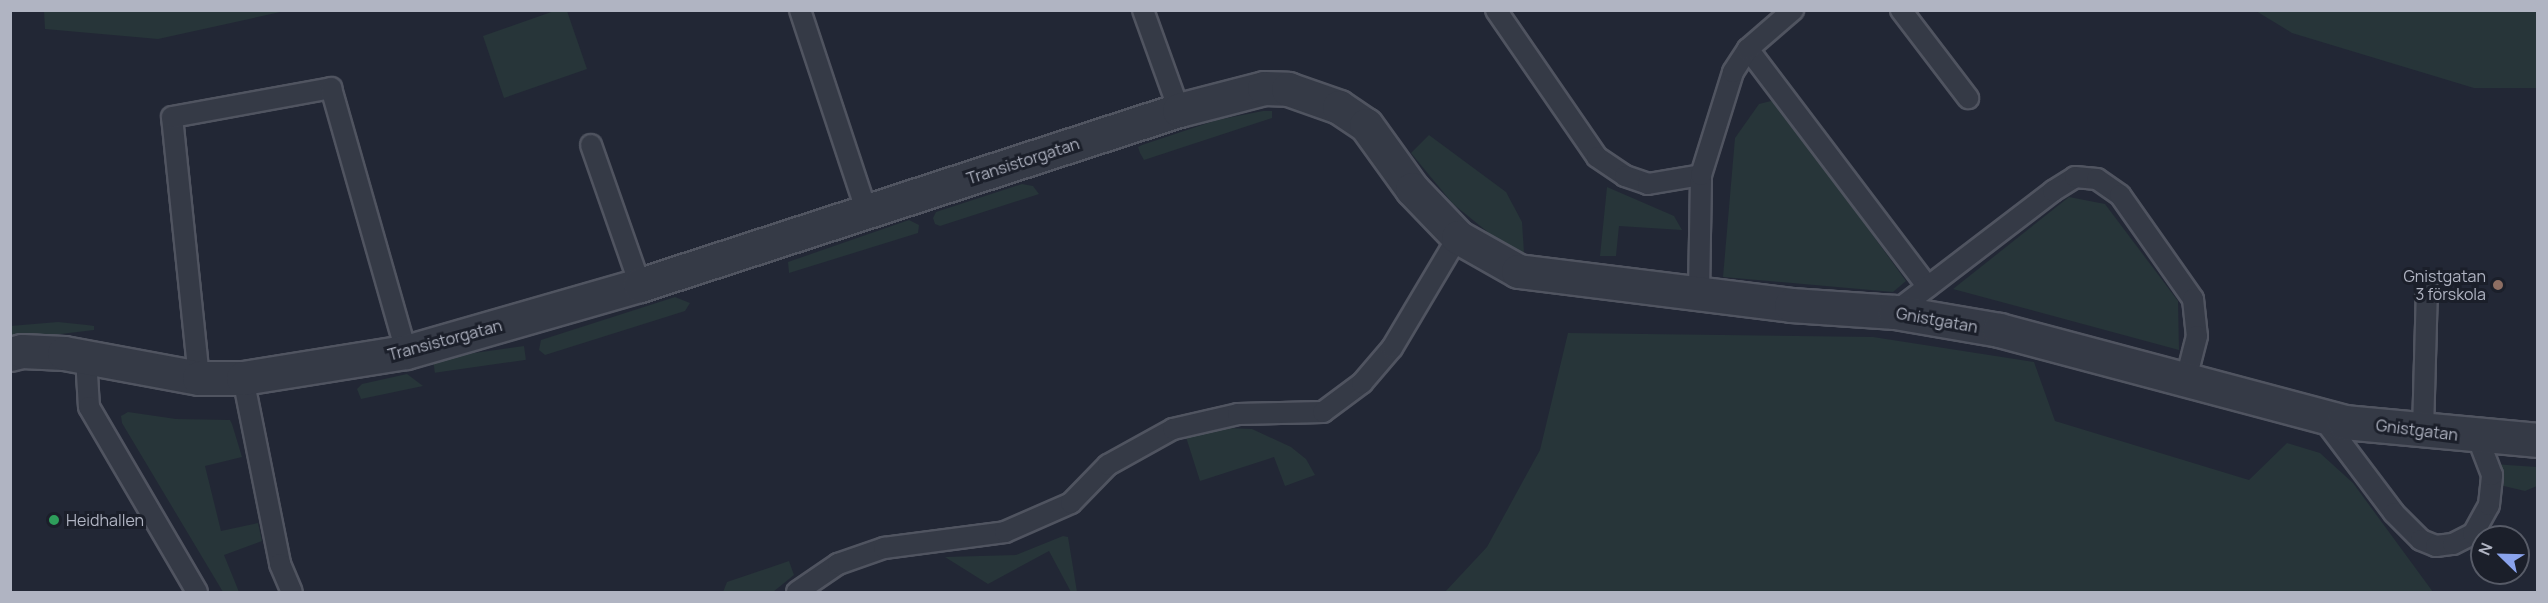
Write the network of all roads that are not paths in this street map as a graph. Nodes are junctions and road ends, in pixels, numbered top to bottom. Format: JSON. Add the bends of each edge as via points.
{"nodes":[{"id":1,"x":800,"y":10,"type":"edge"},
{"id":2,"x":1143,"y":10,"type":"edge"},
{"id":3,"x":1496,"y":10,"type":"edge"},
{"id":4,"x":1793,"y":10,"type":"edge"},
{"id":5,"x":1901,"y":10,"type":"edge"},
{"id":6,"x":1748,"y":49,"type":"junction"},
{"id":7,"x":1968,"y":98,"type":"dead end"},
{"id":8,"x":1179,"y":110,"type":"junction"},
{"id":9,"x":591,"y":145,"type":"dead end"},
{"id":10,"x":1701,"y":175,"type":"junction"},
{"id":11,"x":866,"y":210,"type":"junction"},
{"id":12,"x":1458,"y":237,"type":"junction"},
{"id":13,"x":1543,"y":277,"type":"joint"},
{"id":14,"x":640,"y":285,"type":"junction"},
{"id":15,"x":2427,"y":286,"type":"dead end"},
{"id":16,"x":1928,"y":287,"type":"junction"},
{"id":17,"x":1699,"y":292,"type":"junction"},
{"id":18,"x":1895,"y":312,"type":"junction"},
{"id":19,"x":406,"y":351,"type":"junction"},
{"id":20,"x":10,"y":354,"type":"edge"},
{"id":21,"x":86,"y":357,"type":"junction"},
{"id":22,"x":199,"y":378,"type":"junction"},
{"id":23,"x":243,"y":378,"type":"junction"},
{"id":24,"x":2186,"y":379,"type":"junction"},
{"id":25,"x":2321,"y":416,"type":"junction"},
{"id":26,"x":2423,"y":431,"type":"junction"},
{"id":27,"x":2478,"y":438,"type":"junction"},
{"id":28,"x":2538,"y":440,"type":"edge"},
{"id":29,"x":197,"y":592,"type":"edge"},
{"id":30,"x":292,"y":592,"type":"edge"},
{"id":31,"x":797,"y":592,"type":"edge"}],
"edges":[{"from":1,"to":11,"type":"lane"},
{"from":2,"to":8,"type":"lane"},
{"from":3,"to":10,"type":"lane","via":[[1597,158],[1625,176],[1648,184]]},
{"from":4,"to":6,"type":"lane"},
{"from":5,"to":7,"type":"lane"},
{"from":6,"to":10,"type":"lane","via":[[1733,72]]},
{"from":6,"to":16,"type":"lane"},
{"from":8,"to":11,"type":"street","name":"Transistorgatan"},
{"from":8,"to":12,"type":"street","name":"Transistorgatan","via":[[1264,88],[1288,89],[1339,107],[1366,125],[1412,189]]},
{"from":9,"to":14,"type":"lane"},
{"from":10,"to":17,"type":"lane"},
{"from":11,"to":14,"type":"street","name":"Transistorgatan"},
{"from":12,"to":13,"type":"street","name":"Transistorgatan","via":[[1518,271]]},
{"from":12,"to":31,"type":"lane","via":[[1392,348],[1362,383],[1323,412],[1238,414],[1173,429],[1108,465],[1071,503],[1005,532],[884,548],[838,564]]},
{"from":13,"to":17,"type":"street","name":"Gnistgatan"},
{"from":14,"to":19,"type":"street","name":"Transistorgatan"},
{"from":15,"to":26,"type":"lane"},
{"from":16,"to":18,"type":"lane"},
{"from":16,"to":24,"type":"lane","via":[[2053,191],[2075,177],[2097,179],[2120,195],[2193,299],[2197,336]]},
{"from":17,"to":18,"type":"street","name":"Gnistgatan","via":[[1791,305]]},
{"from":18,"to":24,"type":"street","name":"Gnistgatan","via":[[1999,330]]},
{"from":19,"to":22,"type":"lane","via":[[331,88],[172,117]]},
{"from":19,"to":23,"type":"street","name":"Transistorgatan"},
{"from":20,"to":21,"type":"street","name":"Transistorgatan","via":[[22,351]]},
{"from":21,"to":22,"type":"street","name":"Transistorgatan"},
{"from":21,"to":29,"type":"lane","via":[[89,406]]},
{"from":22,"to":23,"type":"street","name":"Transistorgatan"},
{"from":23,"to":30,"type":"lane","via":[[280,564]]},
{"from":24,"to":25,"type":"street","name":"Gnistgatan"},
{"from":25,"to":26,"type":"street","name":"Gnistgatan"},
{"from":25,"to":27,"type":"lane","name":"Gnistgatan","via":[[2394,513],[2421,540],[2436,546],[2453,544],[2473,534],[2489,505],[2492,475]]},
{"from":26,"to":27,"type":"street","name":"Gnistgatan"},
{"from":27,"to":28,"type":"street","name":"Gnistgatan"}]}
